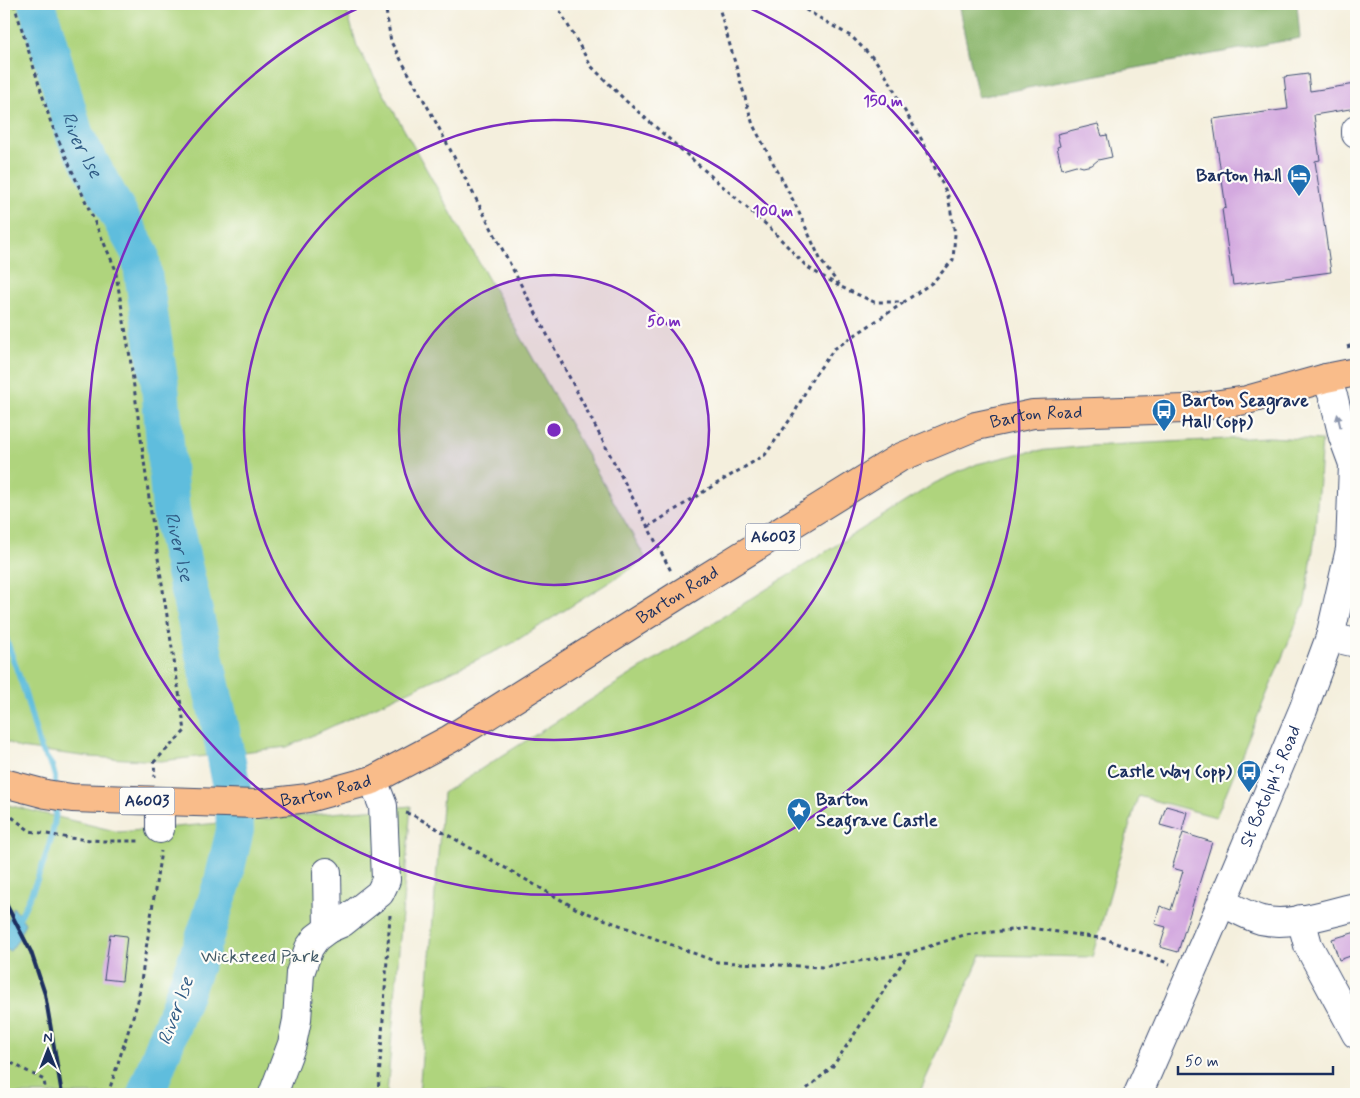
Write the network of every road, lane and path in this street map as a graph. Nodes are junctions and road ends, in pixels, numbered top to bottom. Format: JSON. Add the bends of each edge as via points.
{"nodes":[{"id":1,"x":14,"y":4,"type":"edge"},
{"id":2,"x":385,"y":4,"type":"edge"},
{"id":3,"x":556,"y":4,"type":"edge"},
{"id":4,"x":718,"y":4,"type":"edge"},
{"id":5,"x":796,"y":4,"type":"edge"},
{"id":6,"x":841,"y":287,"type":"junction"},
{"id":7,"x":904,"y":302,"type":"junction"},
{"id":8,"x":1356,"y":372,"type":"edge"},
{"id":9,"x":1326,"y":378,"type":"junction"},
{"id":10,"x":1355,"y":460,"type":"edge"},
{"id":11,"x":1354,"y":494,"type":"edge"},
{"id":12,"x":648,"y":527,"type":"junction"},
{"id":13,"x":1352,"y":561,"type":"edge"},
{"id":14,"x":675,"y":578,"type":"dead end"},
{"id":15,"x":1330,"y":637,"type":"junction"},
{"id":16,"x":1356,"y":643,"type":"edge"},
{"id":17,"x":373,"y":780,"type":"junction"},
{"id":18,"x":4,"y":783,"type":"edge"},
{"id":19,"x":157,"y":792,"type":"junction"},
{"id":20,"x":4,"y":803,"type":"edge"},
{"id":21,"x":405,"y":812,"type":"dead end"},
{"id":22,"x":156,"y":839,"type":"junction"},
{"id":23,"x":327,"y":872,"type":"dead end"},
{"id":24,"x":386,"y":880,"type":"junction"},
{"id":25,"x":1222,"y":902,"type":"junction"},
{"id":26,"x":1356,"y":907,"type":"edge"},
{"id":27,"x":1301,"y":919,"type":"junction"},
{"id":28,"x":328,"y":929,"type":"junction"},
{"id":29,"x":909,"y":953,"type":"junction"},
{"id":30,"x":1191,"y":972,"type":"junction"},
{"id":31,"x":1356,"y":1034,"type":"edge"},
{"id":32,"x":4,"y":1059,"type":"edge"},
{"id":33,"x":46,"y":1094,"type":"edge"},
{"id":34,"x":108,"y":1094,"type":"edge"},
{"id":35,"x":273,"y":1094,"type":"edge"},
{"id":36,"x":378,"y":1094,"type":"edge"},
{"id":37,"x":801,"y":1094,"type":"edge"},
{"id":38,"x":1138,"y":1094,"type":"edge"}],
"edges":[{"from":1,"to":19,"type":"path","via":[[51,122],[115,268],[185,731],[154,762]]},
{"from":2,"to":12,"type":"path","via":[[391,42]]},
{"from":3,"to":6,"type":"path","via":[[591,66],[626,101],[770,228],[807,267]]},
{"from":4,"to":6,"type":"path","via":[[753,125],[821,261]]},
{"from":5,"to":7,"type":"path","via":[[852,37],[876,61],[923,142],[948,196],[955,234],[953,260],[933,282]]},
{"from":6,"to":7,"type":"path","via":[[874,302]]},
{"from":7,"to":12,"type":"path","via":[[834,349],[765,455]]},
{"from":8,"to":9,"type":"main road","name":"Barton Road","number":"A6003"},
{"from":10,"to":9,"type":"street","name":"St Botolph's Road","one_way":true,"via":[[1342,437]]},
{"from":9,"to":17,"type":"main road","name":"Barton Road","number":"A6003","via":[[1247,400],[1185,409],[1033,414],[976,426],[899,458],[450,740]]},
{"from":10,"to":11,"type":"street","name":"St Botolph's Road"},
{"from":11,"to":13,"type":"street","name":"St Botolph's Road"},
{"from":12,"to":14,"type":"path"},
{"from":13,"to":15,"type":"street","name":"St Botolph's Road"},
{"from":15,"to":16,"type":"street"},
{"from":15,"to":25,"type":"street","name":"St Botolph's Road","via":[[1303,710]]},
{"from":17,"to":19,"type":"main road","name":"Barton Road","number":"A6003","via":[[308,798],[256,804],[204,803]]},
{"from":17,"to":24,"type":"street","via":[[383,806]]},
{"from":18,"to":19,"type":"main road","name":"Barton Road","number":"A6003","via":[[46,794],[90,798]]},
{"from":19,"to":22,"type":"street"},
{"from":20,"to":22,"type":"path","via":[[13,818],[30,831],[103,841]]},
{"from":21,"to":29,"type":"path","via":[[577,909],[717,962],[822,967]]},
{"from":22,"to":34,"type":"path","via":[[138,1001]]},
{"from":23,"to":28,"type":"street"},
{"from":24,"to":28,"type":"street","via":[[380,893],[369,903],[342,924]]},
{"from":24,"to":36,"type":"path","via":[[391,912]]},
{"from":25,"to":27,"type":"street","via":[[1271,922]]},
{"from":25,"to":30,"type":"street","name":"St Botolph's Road"},
{"from":26,"to":27,"type":"street"},
{"from":27,"to":31,"type":"street","via":[[1308,944]]},
{"from":28,"to":35,"type":"street","via":[[316,938],[303,961],[292,1044]]},
{"from":29,"to":30,"type":"path","via":[[964,934],[1030,928],[1106,939]]},
{"from":29,"to":37,"type":"path","via":[[834,1066]]},
{"from":30,"to":38,"type":"street","name":"St Botolph's Road"},
{"from":32,"to":33,"type":"path","via":[[44,1080]]}]}
